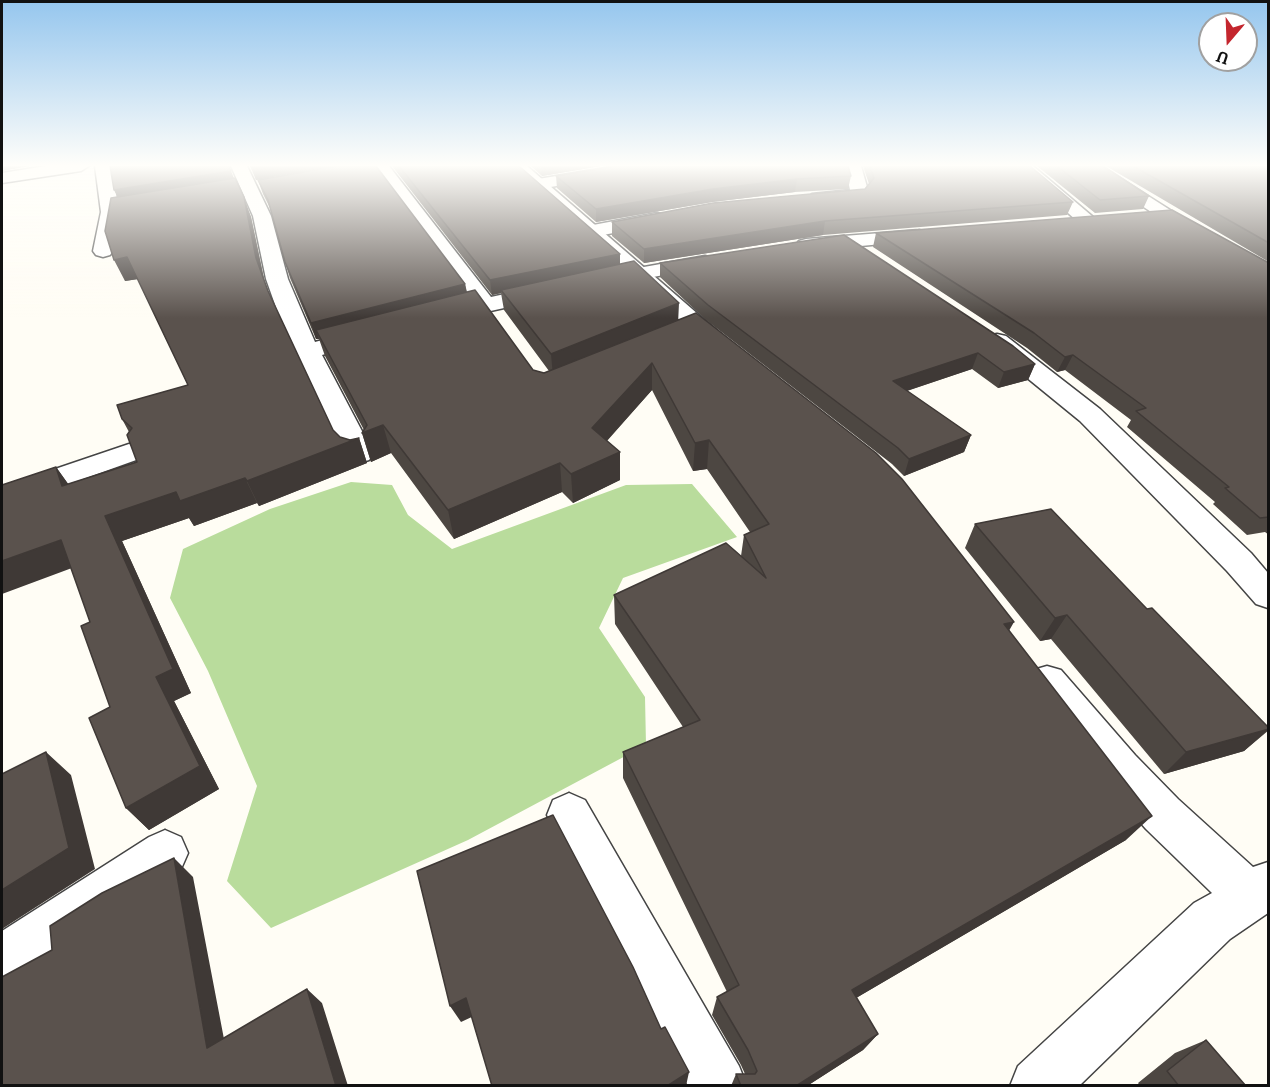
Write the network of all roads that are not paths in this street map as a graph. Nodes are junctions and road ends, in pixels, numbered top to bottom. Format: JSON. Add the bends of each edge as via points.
{"nodes":[{"id":1,"x":109,"y":217,"type":"edge"},
{"id":2,"x":262,"y":217,"type":"edge"},
{"id":3,"x":412,"y":217,"type":"edge"},
{"id":4,"x":576,"y":217,"type":"edge"},
{"id":5,"x":671,"y":217,"type":"edge"},
{"id":6,"x":1084,"y":217,"type":"edge"},
{"id":7,"x":1149,"y":217,"type":"edge"},
{"id":8,"x":1172,"y":217,"type":"edge"},
{"id":9,"x":1135,"y":218,"type":"edge"},
{"id":10,"x":1112,"y":220,"type":"edge"},
{"id":11,"x":1090,"y":222,"type":"junction"},
{"id":12,"x":1059,"y":224,"type":"edge"},
{"id":13,"x":1187,"y":226,"type":"edge"},
{"id":14,"x":593,"y":231,"type":"junction"},
{"id":15,"x":941,"y":235,"type":"edge"},
{"id":16,"x":846,"y":240,"type":"junction"},
{"id":17,"x":789,"y":248,"type":"edge"},
{"id":18,"x":103,"y":251,"type":"edge"},
{"id":19,"x":720,"y":259,"type":"edge"},
{"id":20,"x":882,"y":264,"type":"edge"},
{"id":21,"x":640,"y":272,"type":"junction"},
{"id":22,"x":585,"y":284,"type":"edge"},
{"id":23,"x":563,"y":289,"type":"edge"},
{"id":24,"x":474,"y":308,"type":"junction"},
{"id":25,"x":499,"y":324,"type":"edge"},
{"id":26,"x":974,"y":325,"type":"edge"},
{"id":27,"x":386,"y":331,"type":"edge"},
{"id":28,"x":308,"y":351,"type":"junction"},
{"id":29,"x":742,"y":363,"type":"edge"},
{"id":30,"x":129,"y":453,"type":"edge"},
{"id":31,"x":359,"y":454,"type":"dead end"},
{"id":32,"x":2,"y":498,"type":"edge"},
{"id":33,"x":1269,"y":595,"type":"edge"},
{"id":34,"x":1031,"y":662,"type":"edge"},
{"id":35,"x":569,"y":815,"type":"dead end"},
{"id":36,"x":165,"y":853,"type":"dead end"},
{"id":37,"x":1263,"y":899,"type":"edge"},
{"id":38,"x":2,"y":961,"type":"edge"},
{"id":39,"x":719,"y":1086,"type":"edge"},
{"id":40,"x":1038,"y":1086,"type":"edge"}],
"edges":[{"from":1,"to":18,"type":"street"},
{"from":2,"to":28,"type":"street","via":[[277,279]]},
{"from":3,"to":24,"type":"street"},
{"from":4,"to":14,"type":"street"},
{"from":5,"to":14,"type":"street"},
{"from":6,"to":11,"type":"street"},
{"from":7,"to":9,"type":"street"},
{"from":8,"to":13,"type":"street"},
{"from":10,"to":11,"type":"street"},
{"from":11,"to":12,"type":"street"},
{"from":14,"to":21,"type":"street"},
{"from":15,"to":16,"type":"street"},
{"from":16,"to":17,"type":"street"},
{"from":16,"to":20,"type":"street"},
{"from":19,"to":21,"type":"street"},
{"from":21,"to":22,"type":"street"},
{"from":21,"to":29,"type":"street","via":[[687,331]]},
{"from":23,"to":24,"type":"street"},
{"from":24,"to":25,"type":"street"},
{"from":26,"to":33,"type":"street","via":[[1090,415]]},
{"from":27,"to":28,"type":"street"},
{"from":28,"to":31,"type":"street"},
{"from":30,"to":32,"type":"street"},
{"from":34,"to":37,"type":"street","via":[[1120,770],[1162,814]]},
{"from":35,"to":39,"type":"street"},
{"from":36,"to":38,"type":"street"},
{"from":37,"to":40,"type":"street","via":[[1212,921]]}]}
